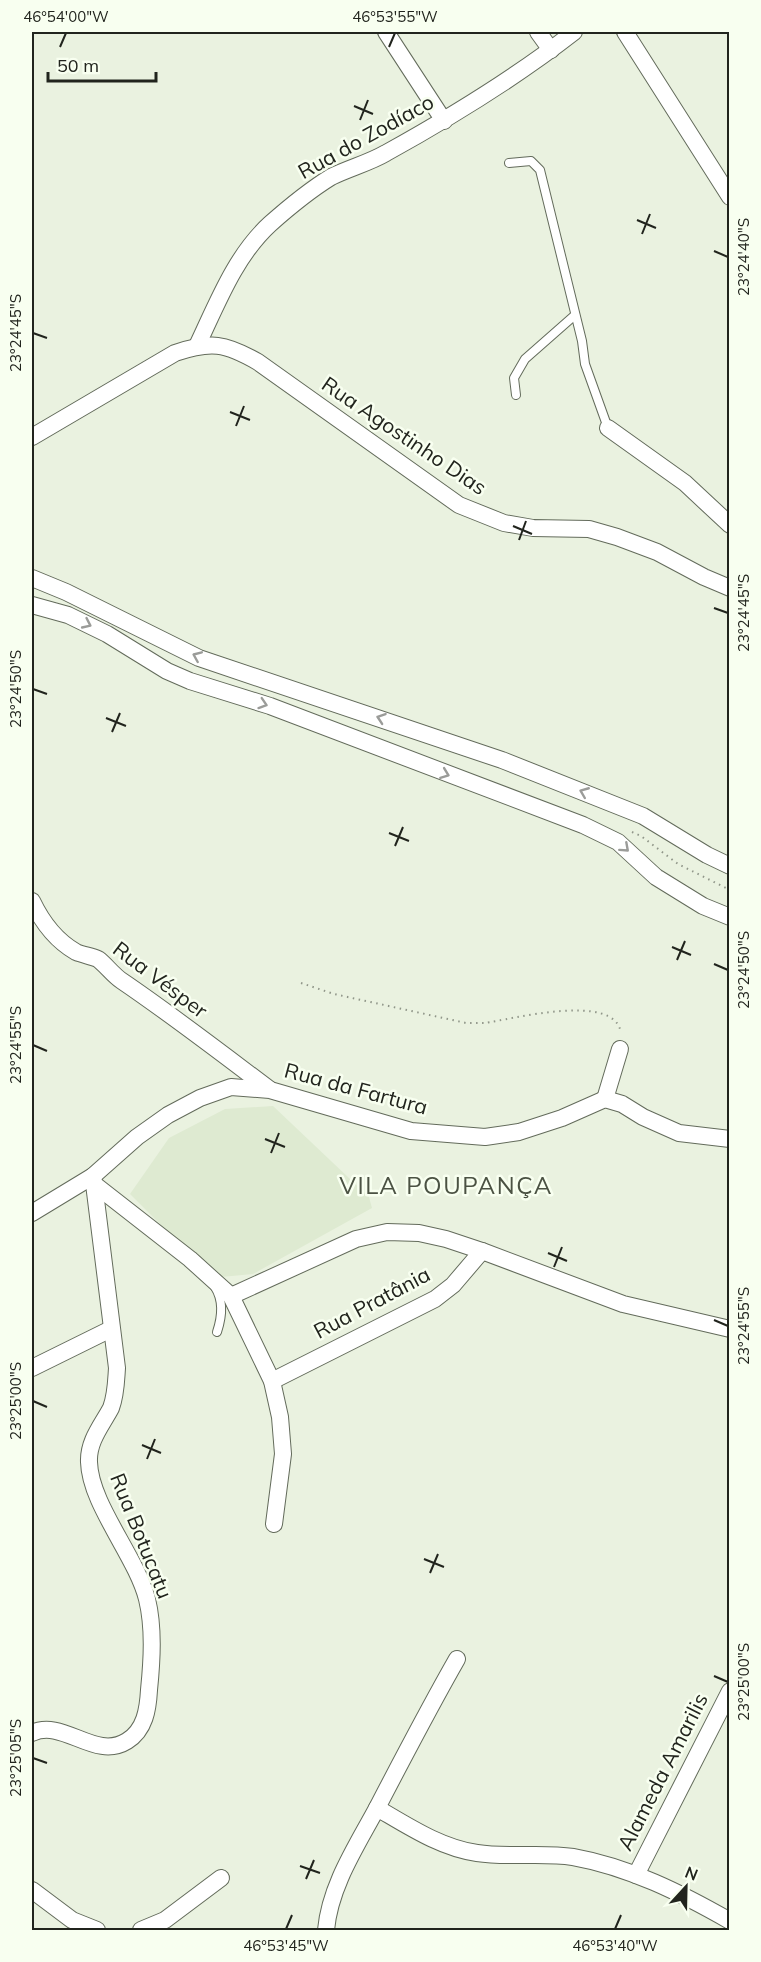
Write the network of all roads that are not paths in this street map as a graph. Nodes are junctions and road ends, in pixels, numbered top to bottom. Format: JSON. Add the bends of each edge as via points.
{"nodes":[{"id":1,"x":386,"y":32,"type":"edge"},
{"id":2,"x":538,"y":32,"type":"edge"},
{"id":3,"x":574,"y":32,"type":"edge"},
{"id":4,"x":625,"y":32,"type":"edge"},
{"id":5,"x":551,"y":50,"type":"junction"},
{"id":6,"x":444,"y":121,"type":"junction"},
{"id":7,"x":509,"y":163,"type":"dead end"},
{"id":8,"x":729,"y":197,"type":"edge"},
{"id":9,"x":575,"y":315,"type":"junction"},
{"id":10,"x":197,"y":346,"type":"junction"},
{"id":11,"x":516,"y":395,"type":"dead end"},
{"id":12,"x":608,"y":428,"type":"joint"},
{"id":13,"x":32,"y":437,"type":"edge"},
{"id":14,"x":729,"y":525,"type":"edge"},
{"id":15,"x":32,"y":578,"type":"edge"},
{"id":16,"x":729,"y":588,"type":"edge"},
{"id":17,"x":32,"y":605,"type":"edge"},
{"id":18,"x":729,"y":866,"type":"edge"},
{"id":19,"x":32,"y":901,"type":"edge"},
{"id":20,"x":729,"y":917,"type":"edge"},
{"id":21,"x":620,"y":1049,"type":"road end"},
{"id":22,"x":270,"y":1090,"type":"junction"},
{"id":23,"x":605,"y":1099,"type":"junction"},
{"id":24,"x":729,"y":1139,"type":"edge"},
{"id":25,"x":94,"y":1180,"type":"junction"},
{"id":26,"x":32,"y":1213,"type":"edge"},
{"id":27,"x":482,"y":1251,"type":"junction"},
{"id":28,"x":207,"y":1274,"type":"junction"},
{"id":29,"x":231,"y":1296,"type":"junction"},
{"id":30,"x":111,"y":1329,"type":"junction"},
{"id":31,"x":729,"y":1329,"type":"edge"},
{"id":32,"x":217,"y":1332,"type":"dead end"},
{"id":33,"x":32,"y":1368,"type":"edge"},
{"id":34,"x":272,"y":1381,"type":"junction"},
{"id":35,"x":274,"y":1524,"type":"dead end"},
{"id":36,"x":457,"y":1659,"type":"dead end"},
{"id":37,"x":729,"y":1691,"type":"edge"},
{"id":38,"x":32,"y":1733,"type":"edge"},
{"id":39,"x":377,"y":1808,"type":"junction"},
{"id":40,"x":636,"y":1875,"type":"junction"},
{"id":41,"x":221,"y":1878,"type":"dead end"},
{"id":42,"x":32,"y":1890,"type":"edge"},
{"id":43,"x":729,"y":1921,"type":"edge"},
{"id":44,"x":96,"y":1930,"type":"edge"},
{"id":45,"x":141,"y":1930,"type":"edge"},
{"id":46,"x":327,"y":1930,"type":"edge"}],
"edges":[{"from":1,"to":6,"type":"street"},
{"from":2,"to":5,"type":"street"},
{"from":3,"to":5,"type":"street","name":"Rua do Zodíaco"},
{"from":4,"to":8,"type":"street"},
{"from":5,"to":6,"type":"street","name":"Rua do Zodíaco"},
{"from":6,"to":10,"type":"street","name":"Rua do Zodíaco","via":[[379,157],[332,177],[268,226],[228,282]]},
{"from":7,"to":9,"type":"lane","via":[[531,161],[540,171]]},
{"from":9,"to":11,"type":"lane","via":[[525,358],[514,378]]},
{"from":9,"to":12,"type":"lane","via":[[585,364]]},
{"from":10,"to":13,"type":"street","via":[[166,357]]},
{"from":10,"to":16,"type":"street","name":"Rua Agostinho Dias","via":[[236,350],[258,362],[459,505],[504,523],[589,529],[617,537]]},
{"from":12,"to":14,"type":"street","via":[[685,483]]},
{"from":18,"to":15,"type":"street","one_way":true,"via":[[644,816],[502,760],[199,658]]},
{"from":17,"to":20,"type":"street","one_way":true,"via":[[68,615],[190,681],[270,706],[583,825],[618,842],[656,877]]},
{"from":19,"to":22,"type":"street","name":"Rua Vésper","via":[[54,936],[64,944],[98,959],[118,979]]},
{"from":21,"to":23,"type":"street"},
{"from":22,"to":23,"type":"street","name":"Rua da Fartura","via":[[411,1131],[485,1137],[519,1132]]},
{"from":22,"to":25,"type":"street","name":"Rua da Fartura","via":[[231,1087],[200,1098],[137,1137]]},
{"from":23,"to":24,"type":"street","via":[[679,1133]]},
{"from":25,"to":26,"type":"street","name":"Rua da Fartura"},
{"from":25,"to":28,"type":"street"},
{"from":25,"to":30,"type":"street","name":"Rua Botucatu"},
{"from":27,"to":29,"type":"street","via":[[428,1235],[387,1232],[356,1239]]},
{"from":27,"to":31,"type":"street","via":[[623,1304]]},
{"from":27,"to":34,"type":"street","name":"Rua Pratânia","via":[[435,1299]]},
{"from":28,"to":29,"type":"street"},
{"from":28,"to":32,"type":"lane","via":[[218,1292],[222,1309]]},
{"from":29,"to":34,"type":"street"},
{"from":30,"to":33,"type":"street"},
{"from":30,"to":38,"type":"street","name":"Rua Botucatu","via":[[116,1394],[89,1450],[89,1464],[101,1504],[147,1598],[151,1629],[148,1708],[141,1728],[114,1746],[101,1746],[51,1729]]},
{"from":34,"to":35,"type":"street","via":[[283,1454]]},
{"from":36,"to":39,"type":"street"},
{"from":37,"to":40,"type":"street","name":"Alameda Amarilis"},
{"from":39,"to":40,"type":"street","via":[[462,1850],[574,1857]]},
{"from":39,"to":46,"type":"street","via":[[339,1883]]},
{"from":40,"to":43,"type":"street","via":[[687,1896]]},
{"from":41,"to":45,"type":"street","via":[[165,1920]]},
{"from":42,"to":44,"type":"street","via":[[72,1920]]}]}
